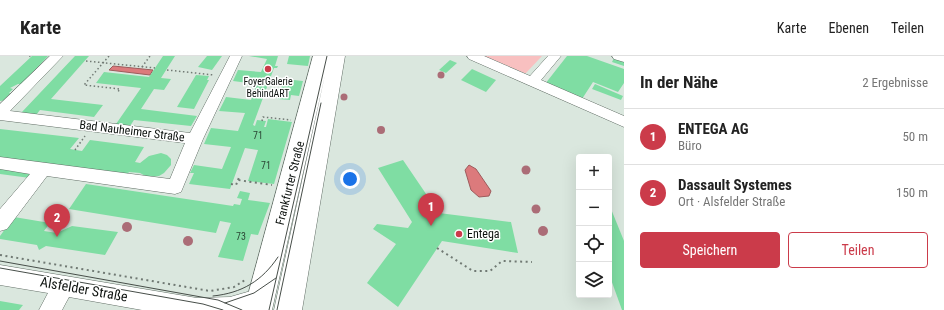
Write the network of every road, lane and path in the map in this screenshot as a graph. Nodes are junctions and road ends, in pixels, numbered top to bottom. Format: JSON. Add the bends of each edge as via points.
{"nodes":[{"id":1,"x":57,"y":56,"type":"edge"},
{"id":2,"x":109,"y":56,"type":"edge"},
{"id":3,"x":150,"y":56,"type":"edge"},
{"id":4,"x":236,"y":56,"type":"edge"},
{"id":5,"x":321,"y":56,"type":"edge"},
{"id":6,"x":338,"y":56,"type":"edge"},
{"id":7,"x":473,"y":56,"type":"edge"},
{"id":8,"x":554,"y":56,"type":"edge"},
{"id":9,"x":618,"y":56,"type":"edge"},
{"id":10,"x":624,"y":58,"type":"edge"},
{"id":11,"x":86,"y":61,"type":"dead end"},
{"id":12,"x":103,"y":63,"type":"junction"},
{"id":13,"x":142,"y":67,"type":"junction"},
{"id":14,"x":155,"y":68,"type":"dead end"},
{"id":15,"x":167,"y":70,"type":"dead end"},
{"id":16,"x":224,"y":76,"type":"junction"},
{"id":17,"x":532,"y":82,"type":"junction"},
{"id":18,"x":117,"y":93,"type":"dead end"},
{"id":19,"x":6,"y":109,"type":"edge"},
{"id":20,"x":292,"y":120,"type":"dead end"},
{"id":21,"x":262,"y":121,"type":"dead end"},
{"id":22,"x":624,"y":122,"type":"edge"},
{"id":23,"x":91,"y":127,"type":"junction"},
{"id":24,"x":195,"y":139,"type":"junction"},
{"id":25,"x":75,"y":150,"type":"dead end"},
{"id":26,"x":0,"y":163,"type":"edge"},
{"id":27,"x":44,"y":168,"type":"junction"},
{"id":28,"x":240,"y":175,"type":"dead end"},
{"id":29,"x":238,"y":180,"type":"junction"},
{"id":30,"x":231,"y":184,"type":"dead end"},
{"id":31,"x":274,"y":186,"type":"dead end"},
{"id":32,"x":0,"y":223,"type":"edge"},
{"id":33,"x":437,"y":248,"type":"dead end"},
{"id":34,"x":0,"y":254,"type":"edge"},
{"id":35,"x":532,"y":262,"type":"dead end"},
{"id":36,"x":0,"y":275,"type":"edge"},
{"id":37,"x":64,"y":285,"type":"junction"},
{"id":38,"x":255,"y":296,"type":"edge"},
{"id":39,"x":50,"y":310,"type":"edge"},
{"id":40,"x":288,"y":310,"type":"edge"}],
"edges":[{"from":1,"to":19,"type":"street","name":"Bad Nauheimer Straße"},
{"from":2,"to":12,"type":"path"},
{"from":3,"to":13,"type":"path"},
{"from":4,"to":16,"type":"street","name":"Bad Nauheimer Straße"},
{"from":5,"to":38,"type":"main road","name":"Frankfurter Straße"},
{"from":6,"to":40,"type":"main road","name":"Frankfurter Straße"},
{"from":7,"to":17,"type":"street"},
{"from":8,"to":17,"type":"street"},
{"from":9,"to":10,"type":"street"},
{"from":11,"to":12,"type":"path"},
{"from":12,"to":13,"type":"path"},
{"from":12,"to":18,"type":"path","via":[[84,85],[120,89]]},
{"from":13,"to":14,"type":"path"},
{"from":15,"to":16,"type":"path"},
{"from":16,"to":24,"type":"street","name":"Bad Nauheimer Straße"},
{"from":17,"to":22,"type":"street"},
{"from":19,"to":23,"type":"street","name":"Bad Nauheimer Straße"},
{"from":20,"to":21,"type":"path","via":[[263,117]]},
{"from":23,"to":24,"type":"street","name":"Bad Nauheimer Straße"},
{"from":23,"to":25,"type":"path"},
{"from":24,"to":27,"type":"street","via":[[175,187]]},
{"from":26,"to":27,"type":"street"},
{"from":27,"to":32,"type":"street","via":[[23,199]]},
{"from":28,"to":29,"type":"path"},
{"from":29,"to":30,"type":"path","via":[[236,185]]},
{"from":29,"to":31,"type":"path"},
{"from":33,"to":35,"type":"path","via":[[465,267],[478,272],[490,271],[502,261]]},
{"from":34,"to":38,"type":"path","via":[[210,291],[234,288]]},
{"from":36,"to":37,"type":"street","name":"Alsfelder Straße"},
{"from":37,"to":38,"type":"street","name":"Alsfelder Straße","via":[[197,309],[222,310],[238,307]]},
{"from":37,"to":39,"type":"street"}]}
